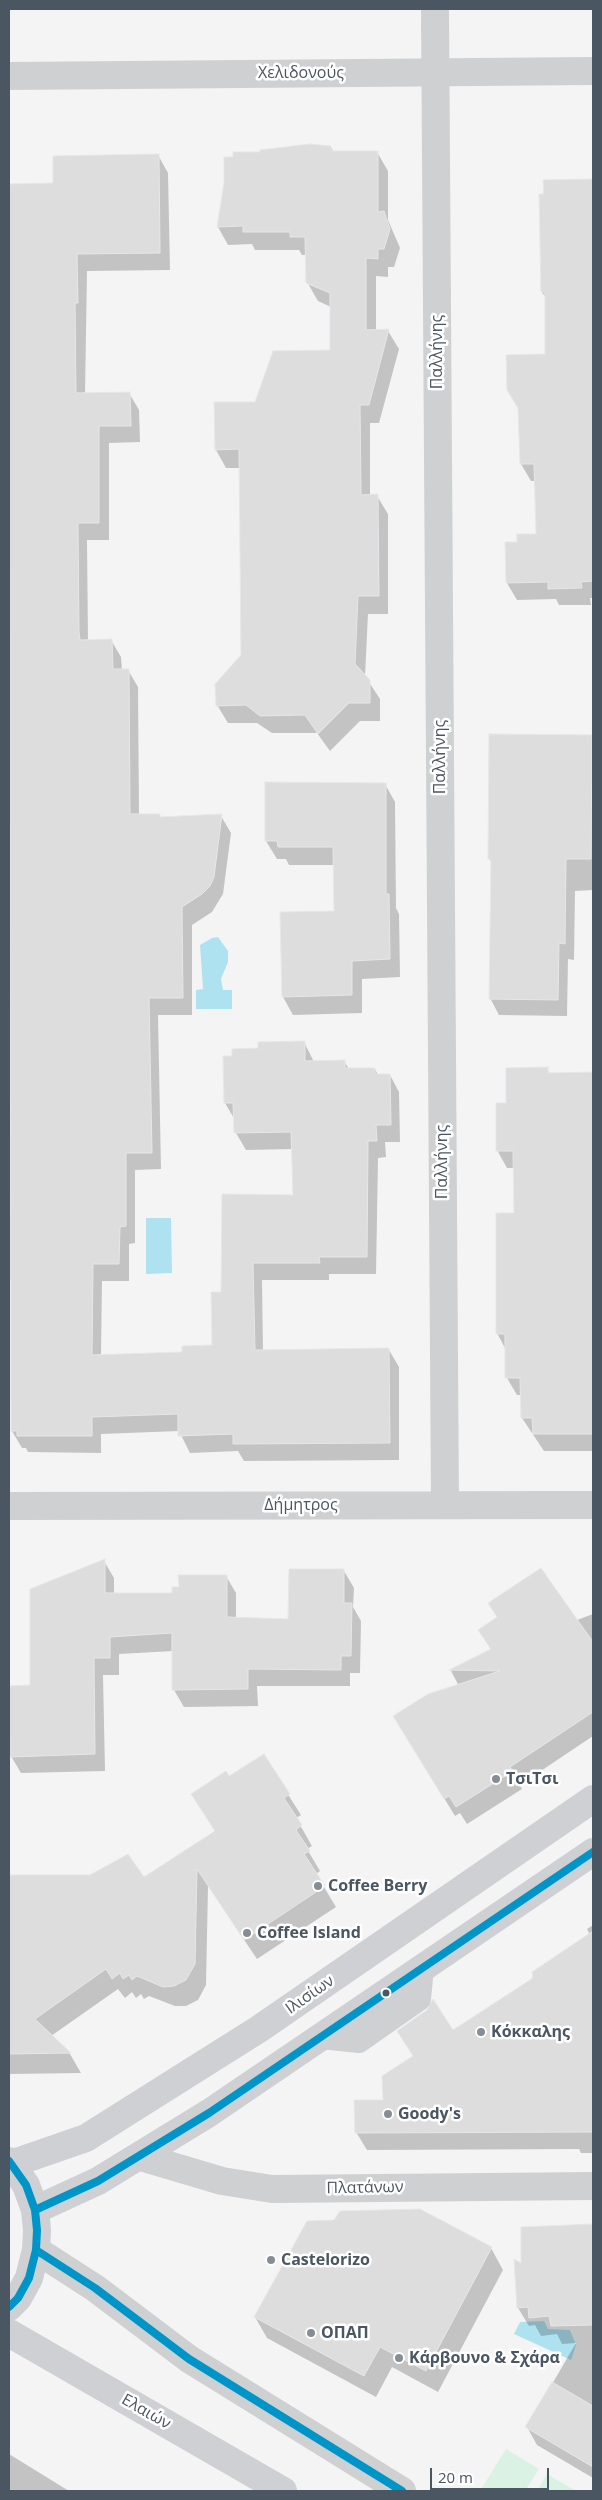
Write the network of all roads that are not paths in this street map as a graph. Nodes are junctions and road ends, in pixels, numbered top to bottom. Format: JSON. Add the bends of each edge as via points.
{"nodes":[{"id":1,"x":435,"y":9,"type":"edge"},
{"id":2,"x":593,"y":71,"type":"edge"},
{"id":3,"x":436,"y":72,"type":"junction"},
{"id":4,"x":9,"y":76,"type":"edge"},
{"id":5,"x":593,"y":1504,"type":"edge"},
{"id":6,"x":445,"y":1505,"type":"junction"},
{"id":7,"x":9,"y":1506,"type":"edge"},
{"id":8,"x":593,"y":1799,"type":"edge"},
{"id":9,"x":593,"y":1852,"type":"edge"},
{"id":10,"x":141,"y":2157,"type":"junction"},
{"id":11,"x":10,"y":2162,"type":"edge"},
{"id":12,"x":593,"y":2186,"type":"edge"},
{"id":13,"x":35,"y":2210,"type":"junction"},
{"id":14,"x":36,"y":2250,"type":"junction"},
{"id":15,"x":9,"y":2308,"type":"edge"},
{"id":16,"x":9,"y":2333,"type":"edge"},
{"id":17,"x":283,"y":2491,"type":"edge"},
{"id":18,"x":402,"y":2491,"type":"edge"}],
"edges":[{"from":1,"to":3,"type":"street","name":"Παλλήνης"},
{"from":2,"to":3,"type":"street","name":"Χελιδονούς"},
{"from":3,"to":4,"type":"street","name":"Χελιδονούς"},
{"from":3,"to":6,"type":"street","name":"Παλλήνης"},
{"from":5,"to":6,"type":"street","name":"Δήμητρος"},
{"from":6,"to":7,"type":"street","name":"Δήμητρος"},
{"from":8,"to":11,"type":"main road","name":"Ιλισίων","via":[[259,2029],[86,2138]]},
{"from":9,"to":10,"type":"main road"},
{"from":10,"to":12,"type":"street","name":"Πλατάνων","via":[[222,2181],[272,2189]]},
{"from":10,"to":13,"type":"main road","via":[[98,2182]]},
{"from":11,"to":13,"type":"main road","via":[[26,2185]]},
{"from":13,"to":14,"type":"main road"},
{"from":14,"to":15,"type":"main road","via":[[29,2278]]},
{"from":14,"to":18,"type":"street","via":[[95,2288],[189,2359]]},
{"from":16,"to":17,"type":"main road","name":"Ελαιών"}]}
